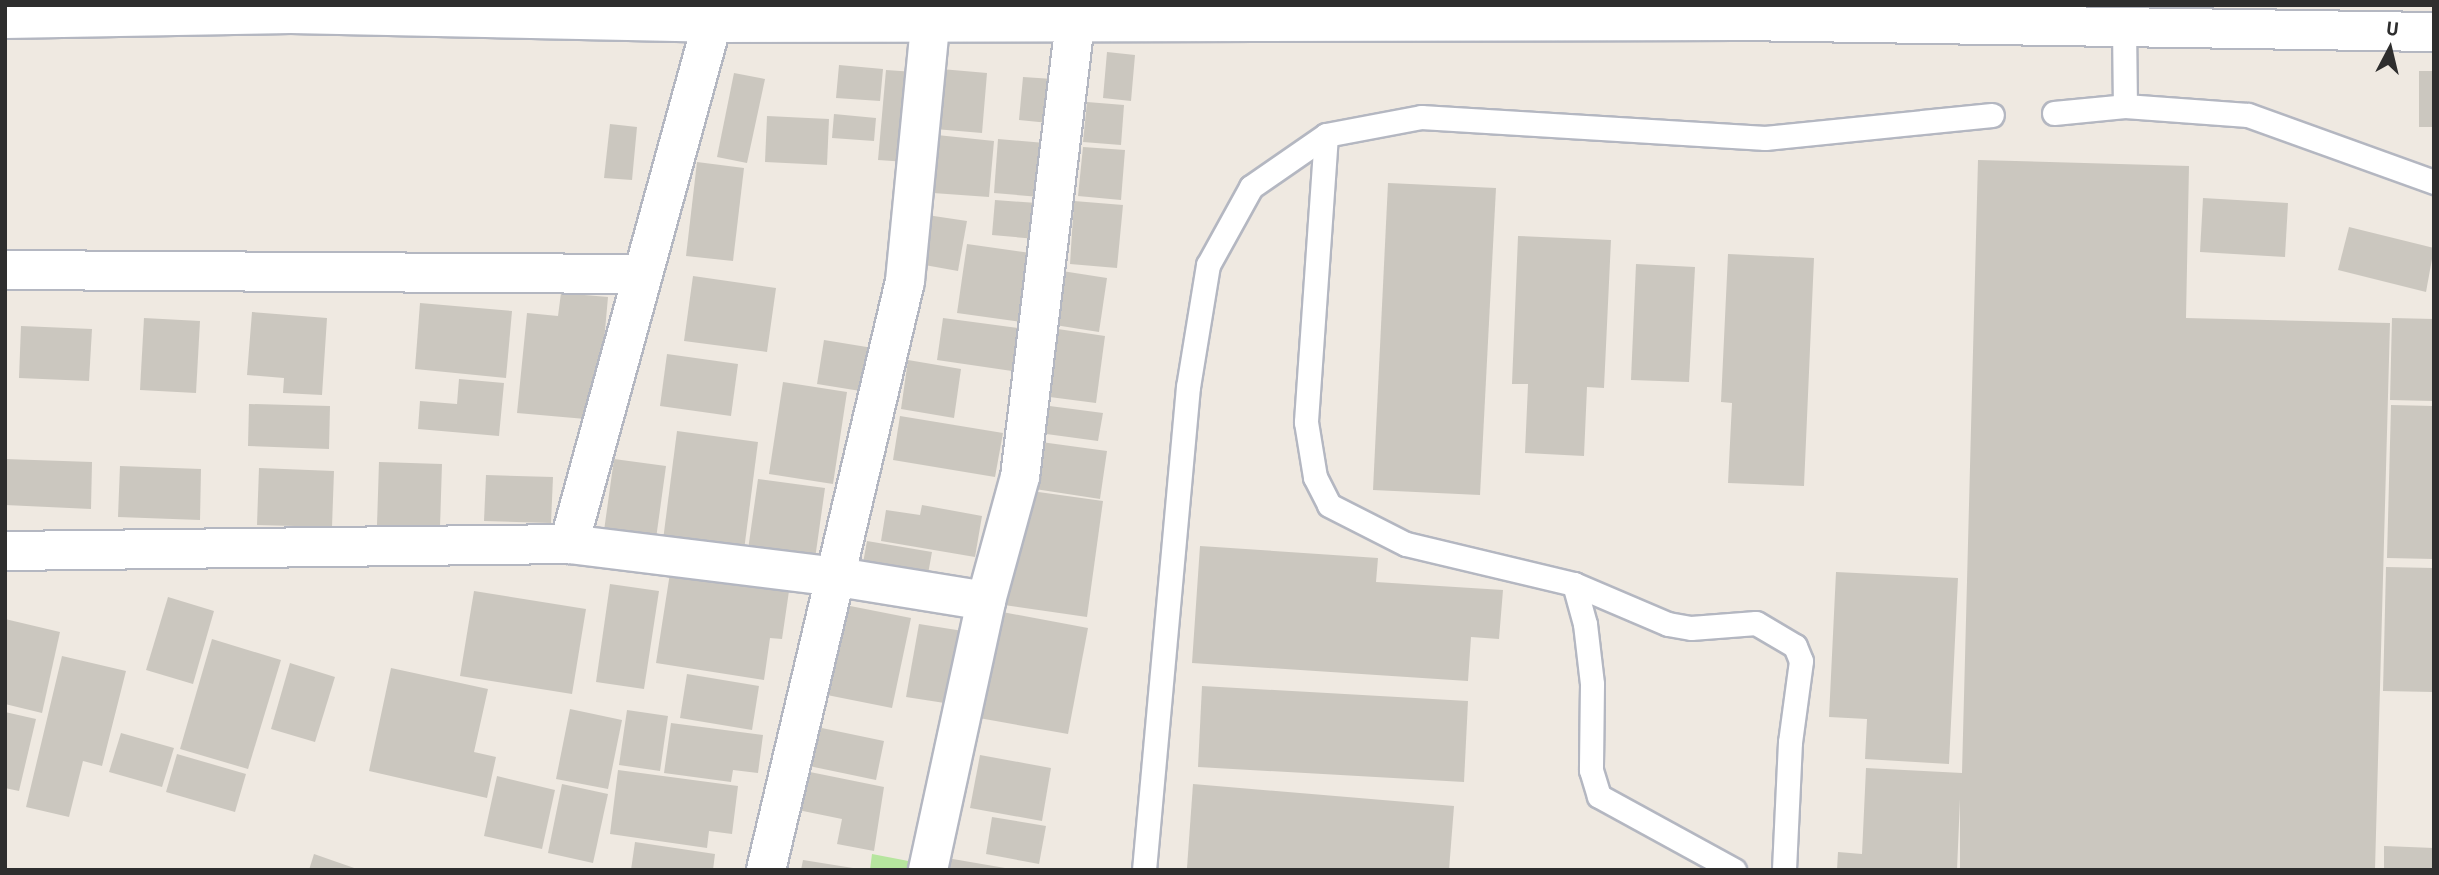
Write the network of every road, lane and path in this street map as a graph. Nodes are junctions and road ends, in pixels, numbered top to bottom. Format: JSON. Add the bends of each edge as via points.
{"nodes":[{"id":1,"x":1077,"y":12,"type":"edge"},
{"id":2,"x":1221,"y":14,"type":"edge"},
{"id":3,"x":5,"y":19,"type":"edge"},
{"id":4,"x":712,"y":23,"type":"junction"},
{"id":5,"x":930,"y":24,"type":"junction"},
{"id":6,"x":2124,"y":26,"type":"junction"},
{"id":7,"x":2434,"y":32,"type":"edge"},
{"id":8,"x":2125,"y":106,"type":"junction"},
{"id":9,"x":2054,"y":113,"type":"dead end"},
{"id":10,"x":1992,"y":115,"type":"dead end"},
{"id":11,"x":1326,"y":135,"type":"junction"},
{"id":12,"x":2434,"y":182,"type":"edge"},
{"id":13,"x":5,"y":270,"type":"edge"},
{"id":14,"x":640,"y":274,"type":"junction"},
{"id":15,"x":569,"y":544,"type":"junction"},
{"id":16,"x":5,"y":551,"type":"edge"},
{"id":17,"x":838,"y":577,"type":"junction"},
{"id":18,"x":1574,"y":584,"type":"junction"},
{"id":19,"x":986,"y":601,"type":"junction"},
{"id":20,"x":766,"y":870,"type":"edge"},
{"id":21,"x":928,"y":870,"type":"edge"},
{"id":22,"x":1144,"y":870,"type":"edge"},
{"id":23,"x":1734,"y":870,"type":"edge"},
{"id":24,"x":1784,"y":870,"type":"edge"}],
"edges":[{"from":1,"to":2,"type":"street"},
{"from":1,"to":5,"type":"street"},
{"from":1,"to":19,"type":"street","via":[[1020,477]]},
{"from":2,"to":6,"type":"street"},
{"from":3,"to":4,"type":"street","via":[[291,14]]},
{"from":4,"to":5,"type":"street"},
{"from":4,"to":14,"type":"street"},
{"from":5,"to":17,"type":"street","via":[[905,281]]},
{"from":6,"to":7,"type":"street"},
{"from":6,"to":8,"type":"lane"},
{"from":8,"to":9,"type":"lane"},
{"from":8,"to":12,"type":"lane","via":[[2248,115]]},
{"from":10,"to":11,"type":"lane","via":[[1765,138],[1421,117]]},
{"from":11,"to":18,"type":"lane","via":[[1306,422],[1315,477],[1329,505],[1406,544]]},
{"from":11,"to":22,"type":"lane","via":[[1251,187],[1208,265],[1188,387]]},
{"from":13,"to":14,"type":"street"},
{"from":14,"to":15,"type":"street"},
{"from":15,"to":16,"type":"street"},
{"from":15,"to":17,"type":"street"},
{"from":17,"to":19,"type":"street"},
{"from":17,"to":20,"type":"street"},
{"from":18,"to":23,"type":"lane","via":[[1591,672],[1591,770],[1599,796]]},
{"from":18,"to":24,"type":"lane","via":[[1668,624],[1691,628],[1756,624],[1795,646],[1801,661],[1790,742]]},
{"from":19,"to":21,"type":"street"}]}
